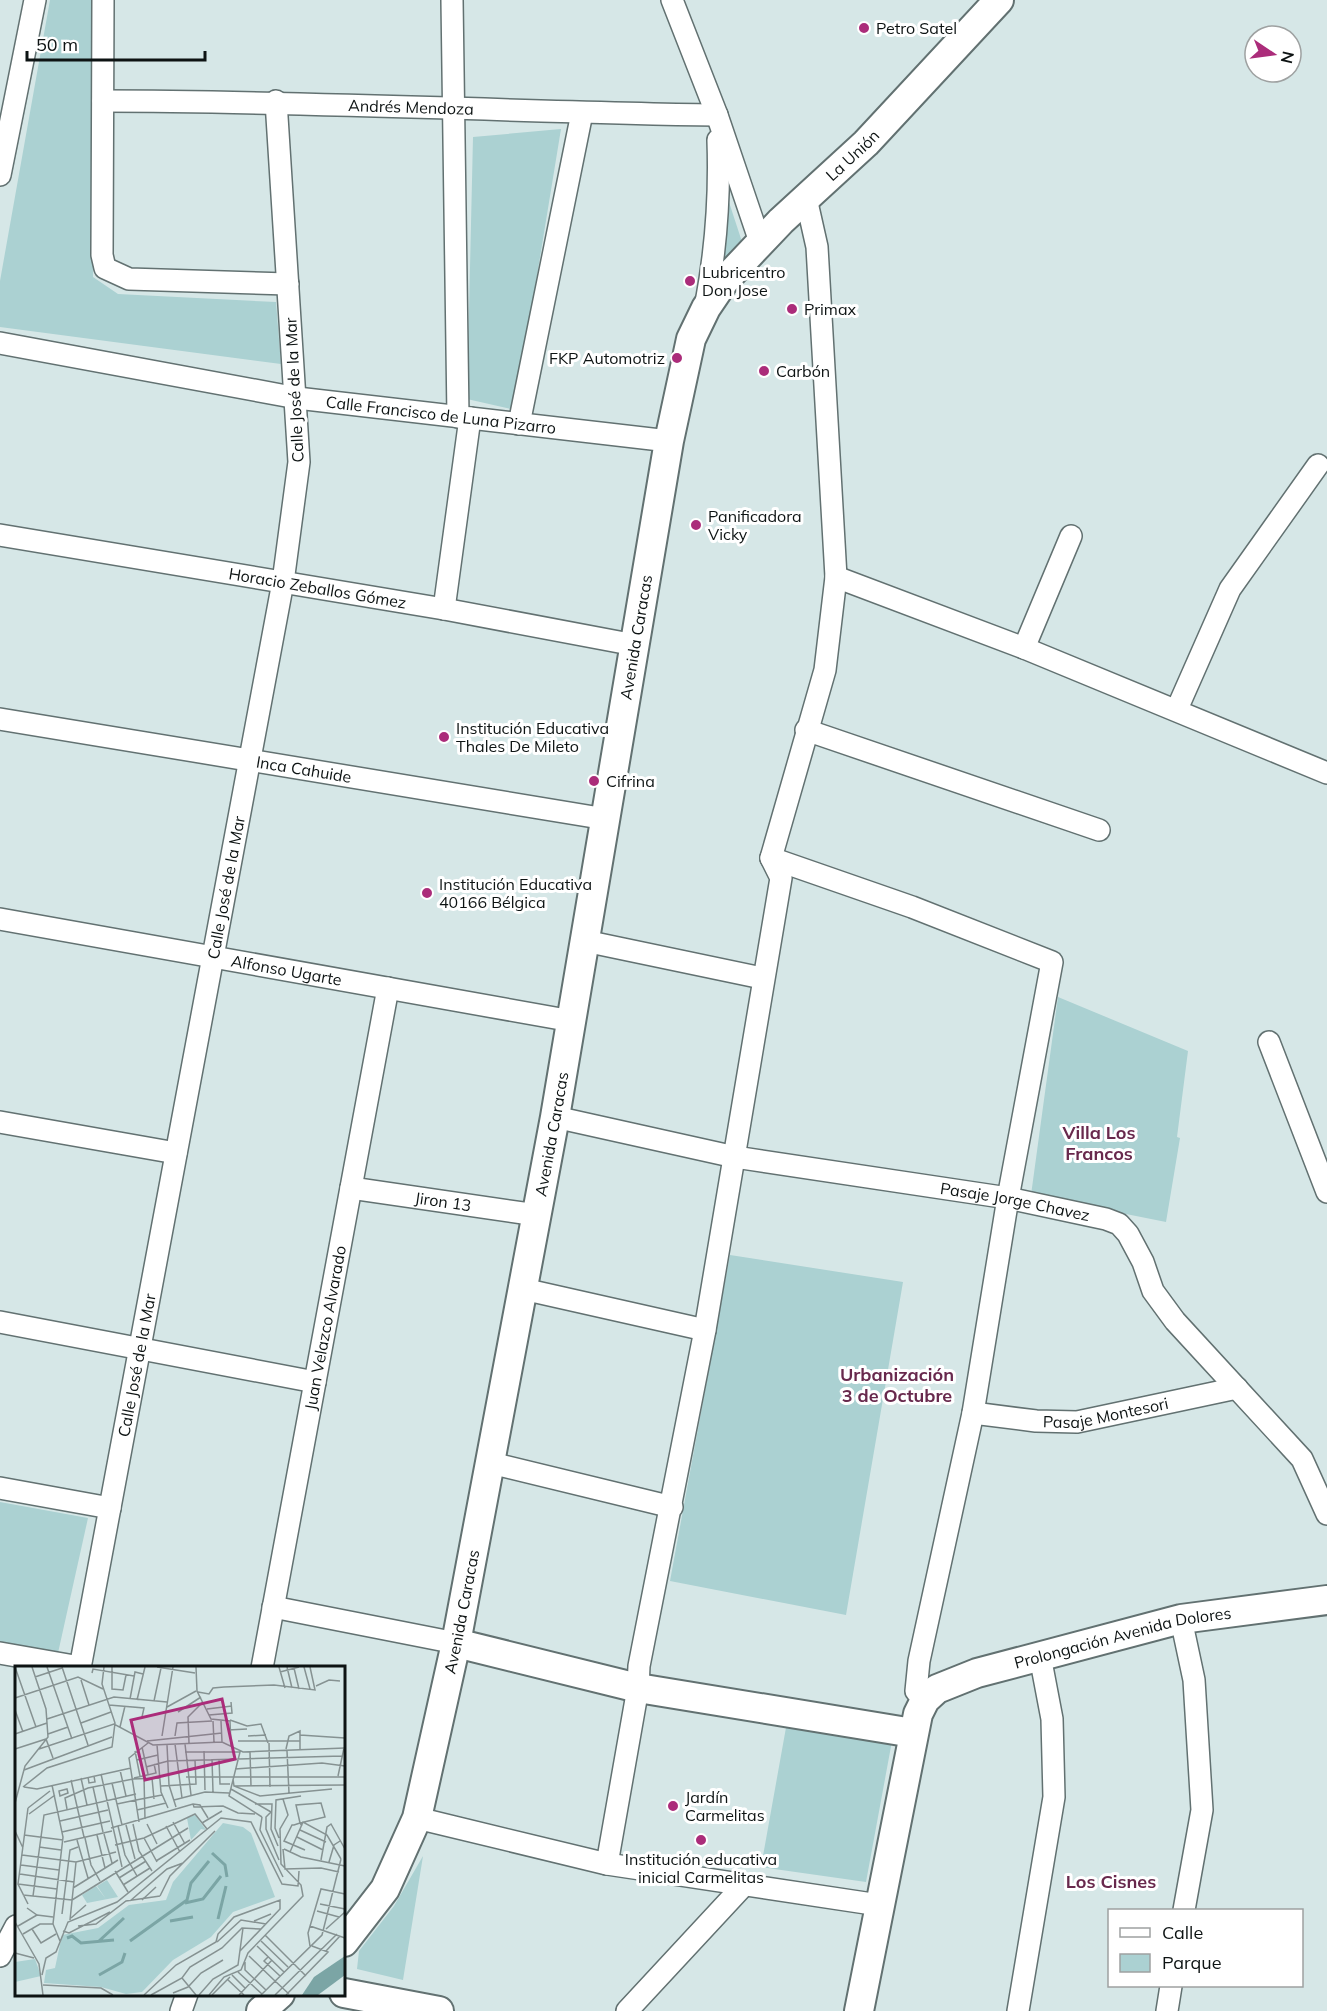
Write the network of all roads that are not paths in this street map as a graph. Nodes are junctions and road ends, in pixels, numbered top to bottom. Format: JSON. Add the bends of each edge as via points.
{"nodes":[{"id":1,"x":35,"y":0,"type":"edge"},
{"id":2,"x":103,"y":0,"type":"edge"},
{"id":3,"x":452,"y":0,"type":"edge"},
{"id":4,"x":672,"y":0,"type":"edge"},
{"id":5,"x":999,"y":0,"type":"edge"},
{"id":6,"x":103,"y":100,"type":"junction"},
{"id":7,"x":276,"y":101,"type":"junction"},
{"id":8,"x":453,"y":107,"type":"junction"},
{"id":9,"x":582,"y":113,"type":"junction"},
{"id":10,"x":717,"y":115,"type":"junction"},
{"id":11,"x":1,"y":168,"type":"edge"},
{"id":12,"x":806,"y":198,"type":"junction"},
{"id":13,"x":760,"y":242,"type":"junction"},
{"id":14,"x":288,"y":284,"type":"junction"},
{"id":15,"x":706,"y":308,"type":"junction"},
{"id":16,"x":0,"y":343,"type":"edge"},
{"id":17,"x":297,"y":398,"type":"junction"},
{"id":18,"x":464,"y":417,"type":"junction"},
{"id":19,"x":519,"y":424,"type":"junction"},
{"id":20,"x":669,"y":441,"type":"junction"},
{"id":21,"x":1318,"y":465,"type":"dead end"},
{"id":22,"x":0,"y":535,"type":"edge"},
{"id":23,"x":1071,"y":536,"type":"dead end"},
{"id":24,"x":836,"y":577,"type":"junction"},
{"id":25,"x":283,"y":582,"type":"junction"},
{"id":26,"x":444,"y":609,"type":"junction"},
{"id":27,"x":635,"y":645,"type":"junction"},
{"id":28,"x":1024,"y":648,"type":"junction"},
{"id":29,"x":1177,"y":709,"type":"junction"},
{"id":30,"x":0,"y":719,"type":"edge"},
{"id":31,"x":806,"y":730,"type":"junction"},
{"id":32,"x":250,"y":760,"type":"junction"},
{"id":33,"x":1327,"y":773,"type":"edge"},
{"id":34,"x":606,"y":819,"type":"junction"},
{"id":35,"x":1099,"y":830,"type":"dead end"},
{"id":36,"x":771,"y":858,"type":"junction"},
{"id":37,"x":0,"y":919,"type":"edge"},
{"id":38,"x":585,"y":941,"type":"junction"},
{"id":39,"x":213,"y":957,"type":"junction"},
{"id":40,"x":762,"y":978,"type":"junction"},
{"id":41,"x":388,"y":988,"type":"junction"},
{"id":42,"x":572,"y":1021,"type":"junction"},
{"id":43,"x":1269,"y":1042,"type":"dead end"},
{"id":44,"x":555,"y":1117,"type":"junction"},
{"id":45,"x":0,"y":1122,"type":"edge"},
{"id":46,"x":176,"y":1153,"type":"junction"},
{"id":47,"x":735,"y":1157,"type":"junction"},
{"id":48,"x":351,"y":1188,"type":"junction"},
{"id":49,"x":1327,"y":1192,"type":"edge"},
{"id":50,"x":1008,"y":1198,"type":"junction"},
{"id":51,"x":537,"y":1215,"type":"junction"},
{"id":52,"x":523,"y":1289,"type":"junction"},
{"id":53,"x":0,"y":1322,"type":"edge"},
{"id":54,"x":705,"y":1330,"type":"junction"},
{"id":55,"x":140,"y":1348,"type":"junction"},
{"id":56,"x":315,"y":1382,"type":"junction"},
{"id":57,"x":1237,"y":1388,"type":"junction"},
{"id":58,"x":973,"y":1413,"type":"junction"},
{"id":59,"x":491,"y":1463,"type":"junction"},
{"id":60,"x":0,"y":1488,"type":"edge"},
{"id":61,"x":672,"y":1507,"type":"junction"},
{"id":62,"x":110,"y":1508,"type":"junction"},
{"id":63,"x":1327,"y":1514,"type":"edge"},
{"id":64,"x":1327,"y":1600,"type":"edge"},
{"id":65,"x":273,"y":1607,"type":"junction"},
{"id":66,"x":1181,"y":1619,"type":"junction"},
{"id":67,"x":456,"y":1643,"type":"junction"},
{"id":68,"x":0,"y":1653,"type":"edge"},
{"id":69,"x":1040,"y":1656,"type":"junction"},
{"id":70,"x":74,"y":1666,"type":"edge"},
{"id":71,"x":80,"y":1666,"type":"edge"},
{"id":72,"x":262,"y":1666,"type":"edge"},
{"id":73,"x":638,"y":1688,"type":"junction"},
{"id":74,"x":925,"y":1700,"type":"junction"},
{"id":75,"x":913,"y":1733,"type":"junction"},
{"id":76,"x":417,"y":1818,"type":"junction"},
{"id":77,"x":607,"y":1864,"type":"junction"},
{"id":78,"x":743,"y":1886,"type":"junction"},
{"id":79,"x":879,"y":1905,"type":"junction"},
{"id":80,"x":1184,"y":1909,"type":"edge"},
{"id":81,"x":15,"y":1928,"type":"edge"},
{"id":82,"x":345,"y":1941,"type":"edge"},
{"id":83,"x":0,"y":1956,"type":"edge"},
{"id":84,"x":1171,"y":1987,"type":"edge"},
{"id":85,"x":345,"y":1993,"type":"edge"},
{"id":86,"x":187,"y":1996,"type":"edge"},
{"id":87,"x":279,"y":1996,"type":"edge"},
{"id":88,"x":636,"y":2006,"type":"edge"},
{"id":89,"x":181,"y":2011,"type":"edge"},
{"id":90,"x":261,"y":2011,"type":"edge"},
{"id":91,"x":439,"y":2011,"type":"edge"},
{"id":92,"x":859,"y":2011,"type":"edge"},
{"id":93,"x":1018,"y":2011,"type":"edge"},
{"id":94,"x":1167,"y":2011,"type":"edge"}],
"edges":[{"from":1,"to":11,"type":"street"},
{"from":2,"to":6,"type":"street"},
{"from":3,"to":8,"type":"street"},
{"from":4,"to":10,"type":"street"},
{"from":5,"to":12,"type":"main road","name":"La Unión","via":[[866,144]]},
{"from":6,"to":7,"type":"street","name":"Andrés Mendoza"},
{"from":6,"to":14,"type":"street","via":[[105,268],[129,279]]},
{"from":7,"to":8,"type":"street","name":"Andrés Mendoza"},
{"from":7,"to":14,"type":"street","name":"Calle José de la Mar"},
{"from":8,"to":9,"type":"street","name":"Andrés Mendoza"},
{"from":8,"to":18,"type":"street"},
{"from":9,"to":10,"type":"street","name":"Andrés Mendoza"},
{"from":9,"to":19,"type":"street"},
{"from":10,"to":13,"type":"street"},
{"from":10,"to":15,"type":"street","via":[[719,183]]},
{"from":12,"to":13,"type":"main road","name":"La Unión"},
{"from":12,"to":24,"type":"street","via":[[817,247]]},
{"from":13,"to":15,"type":"main road","name":"La Unión","via":[[735,267]]},
{"from":14,"to":17,"type":"street","name":"Calle José de la Mar"},
{"from":15,"to":20,"type":"main road","name":"Avenida Caracas","via":[[691,339]]},
{"from":16,"to":17,"type":"street","name":"Calle Francisco de Luna Pizarro"},
{"from":17,"to":18,"type":"street","name":"Calle Francisco de Luna Pizarro"},
{"from":17,"to":25,"type":"street","name":"Calle José de la Mar","via":[[299,462]]},
{"from":18,"to":19,"type":"street","name":"Calle Francisco de Luna Pizarro"},
{"from":18,"to":26,"type":"street"},
{"from":19,"to":20,"type":"street","name":"Calle Francisco de Luna Pizarro"},
{"from":20,"to":27,"type":"main road","name":"Avenida Caracas"},
{"from":21,"to":29,"type":"street","via":[[1230,589]]},
{"from":22,"to":25,"type":"street","name":"Horacio Zeballos Gómez"},
{"from":23,"to":28,"type":"street"},
{"from":24,"to":28,"type":"street"},
{"from":24,"to":31,"type":"street","via":[[825,670]]},
{"from":25,"to":26,"type":"street","name":"Horacio Zeballos Gómez"},
{"from":25,"to":32,"type":"street","name":"Calle José de la Mar"},
{"from":26,"to":27,"type":"street","name":"Horacio Zeballos Gómez"},
{"from":27,"to":34,"type":"main road","name":"Avenida Caracas"},
{"from":28,"to":29,"type":"street"},
{"from":29,"to":33,"type":"street"},
{"from":30,"to":32,"type":"street","name":"Inca Cahuide"},
{"from":31,"to":35,"type":"street"},
{"from":31,"to":36,"type":"street"},
{"from":32,"to":34,"type":"street","name":"Inca Cahuide"},
{"from":32,"to":39,"type":"street","name":"Calle José de la Mar"},
{"from":34,"to":38,"type":"main road","name":"Avenida Caracas"},
{"from":36,"to":40,"type":"street","via":[[781,878]]},
{"from":36,"to":50,"type":"street","via":[[1052,962]]},
{"from":37,"to":39,"type":"street","name":"Alfonso Ugarte"},
{"from":38,"to":40,"type":"street"},
{"from":38,"to":42,"type":"main road","name":"Avenida Caracas"},
{"from":39,"to":41,"type":"street","name":"Alfonso Ugarte"},
{"from":39,"to":46,"type":"street","name":"Calle José de la Mar"},
{"from":40,"to":47,"type":"street"},
{"from":41,"to":42,"type":"street","name":"Alfonso Ugarte"},
{"from":41,"to":48,"type":"street","name":"Juan Velazco Alvarado"},
{"from":42,"to":44,"type":"main road","name":"Avenida Caracas"},
{"from":43,"to":49,"type":"street"},
{"from":44,"to":47,"type":"street","name":"Pasaje Jorge Chavez"},
{"from":44,"to":51,"type":"main road","name":"Avenida Caracas"},
{"from":45,"to":46,"type":"street"},
{"from":46,"to":55,"type":"street","name":"Calle José de la Mar"},
{"from":47,"to":50,"type":"street","name":"Pasaje Jorge Chavez"},
{"from":47,"to":54,"type":"street"},
{"from":48,"to":51,"type":"street","name":"Jiron 13"},
{"from":48,"to":56,"type":"street","name":"Juan Velazco Alvarado"},
{"from":50,"to":57,"type":"street","name":"Pasaje Jorge Chavez","via":[[1119,1224],[1143,1262],[1162,1305]]},
{"from":50,"to":58,"type":"street"},
{"from":51,"to":52,"type":"main road","name":"Avenida Caracas"},
{"from":52,"to":54,"type":"street"},
{"from":52,"to":59,"type":"main road","name":"Avenida Caracas"},
{"from":53,"to":55,"type":"street"},
{"from":54,"to":61,"type":"street"},
{"from":55,"to":56,"type":"street"},
{"from":55,"to":62,"type":"street","name":"Calle José de la Mar"},
{"from":56,"to":65,"type":"street","name":"Juan Velazco Alvarado"},
{"from":57,"to":58,"type":"street","name":"Pasaje Montesori","via":[[1077,1422]]},
{"from":57,"to":63,"type":"street","name":"Pasaje Jorge Chavez","via":[[1302,1459]]},
{"from":58,"to":74,"type":"street","via":[[919,1661],[916,1691]]},
{"from":59,"to":61,"type":"street"},
{"from":59,"to":67,"type":"main road","name":"Avenida Caracas"},
{"from":60,"to":62,"type":"street"},
{"from":61,"to":73,"type":"street","via":[[639,1665]]},
{"from":62,"to":71,"type":"street","name":"Calle José de la Mar"},
{"from":64,"to":66,"type":"main road","name":"Prolongación Avenida Dolores"},
{"from":65,"to":67,"type":"street"},
{"from":65,"to":72,"type":"street","name":"Juan Velazco Alvarado"},
{"from":66,"to":69,"type":"main road","name":"Prolongación Avenida Dolores"},
{"from":66,"to":80,"type":"street","via":[[1194,1680],[1202,1809]]},
{"from":67,"to":73,"type":"main road"},
{"from":67,"to":76,"type":"main road","name":"Avenida Caracas"},
{"from":68,"to":70,"type":"street"},
{"from":69,"to":74,"type":"main road","name":"Prolongación Avenida Dolores","via":[[954,1681]]},
{"from":69,"to":93,"type":"street","via":[[1052,1719],[1054,1797]]},
{"from":73,"to":75,"type":"main road"},
{"from":73,"to":77,"type":"street"},
{"from":74,"to":75,"type":"main road"},
{"from":75,"to":79,"type":"main road"},
{"from":76,"to":77,"type":"street"},
{"from":76,"to":82,"type":"main road","name":"Avenida Caracas","via":[[385,1889]]},
{"from":77,"to":78,"type":"street"},
{"from":78,"to":79,"type":"street"},
{"from":78,"to":88,"type":"street"},
{"from":79,"to":92,"type":"main road"},
{"from":81,"to":83,"type":"street"},
{"from":84,"to":94,"type":"street"},
{"from":85,"to":91,"type":"main road"},
{"from":86,"to":89,"type":"street"},
{"from":87,"to":90,"type":"main road"}]}
